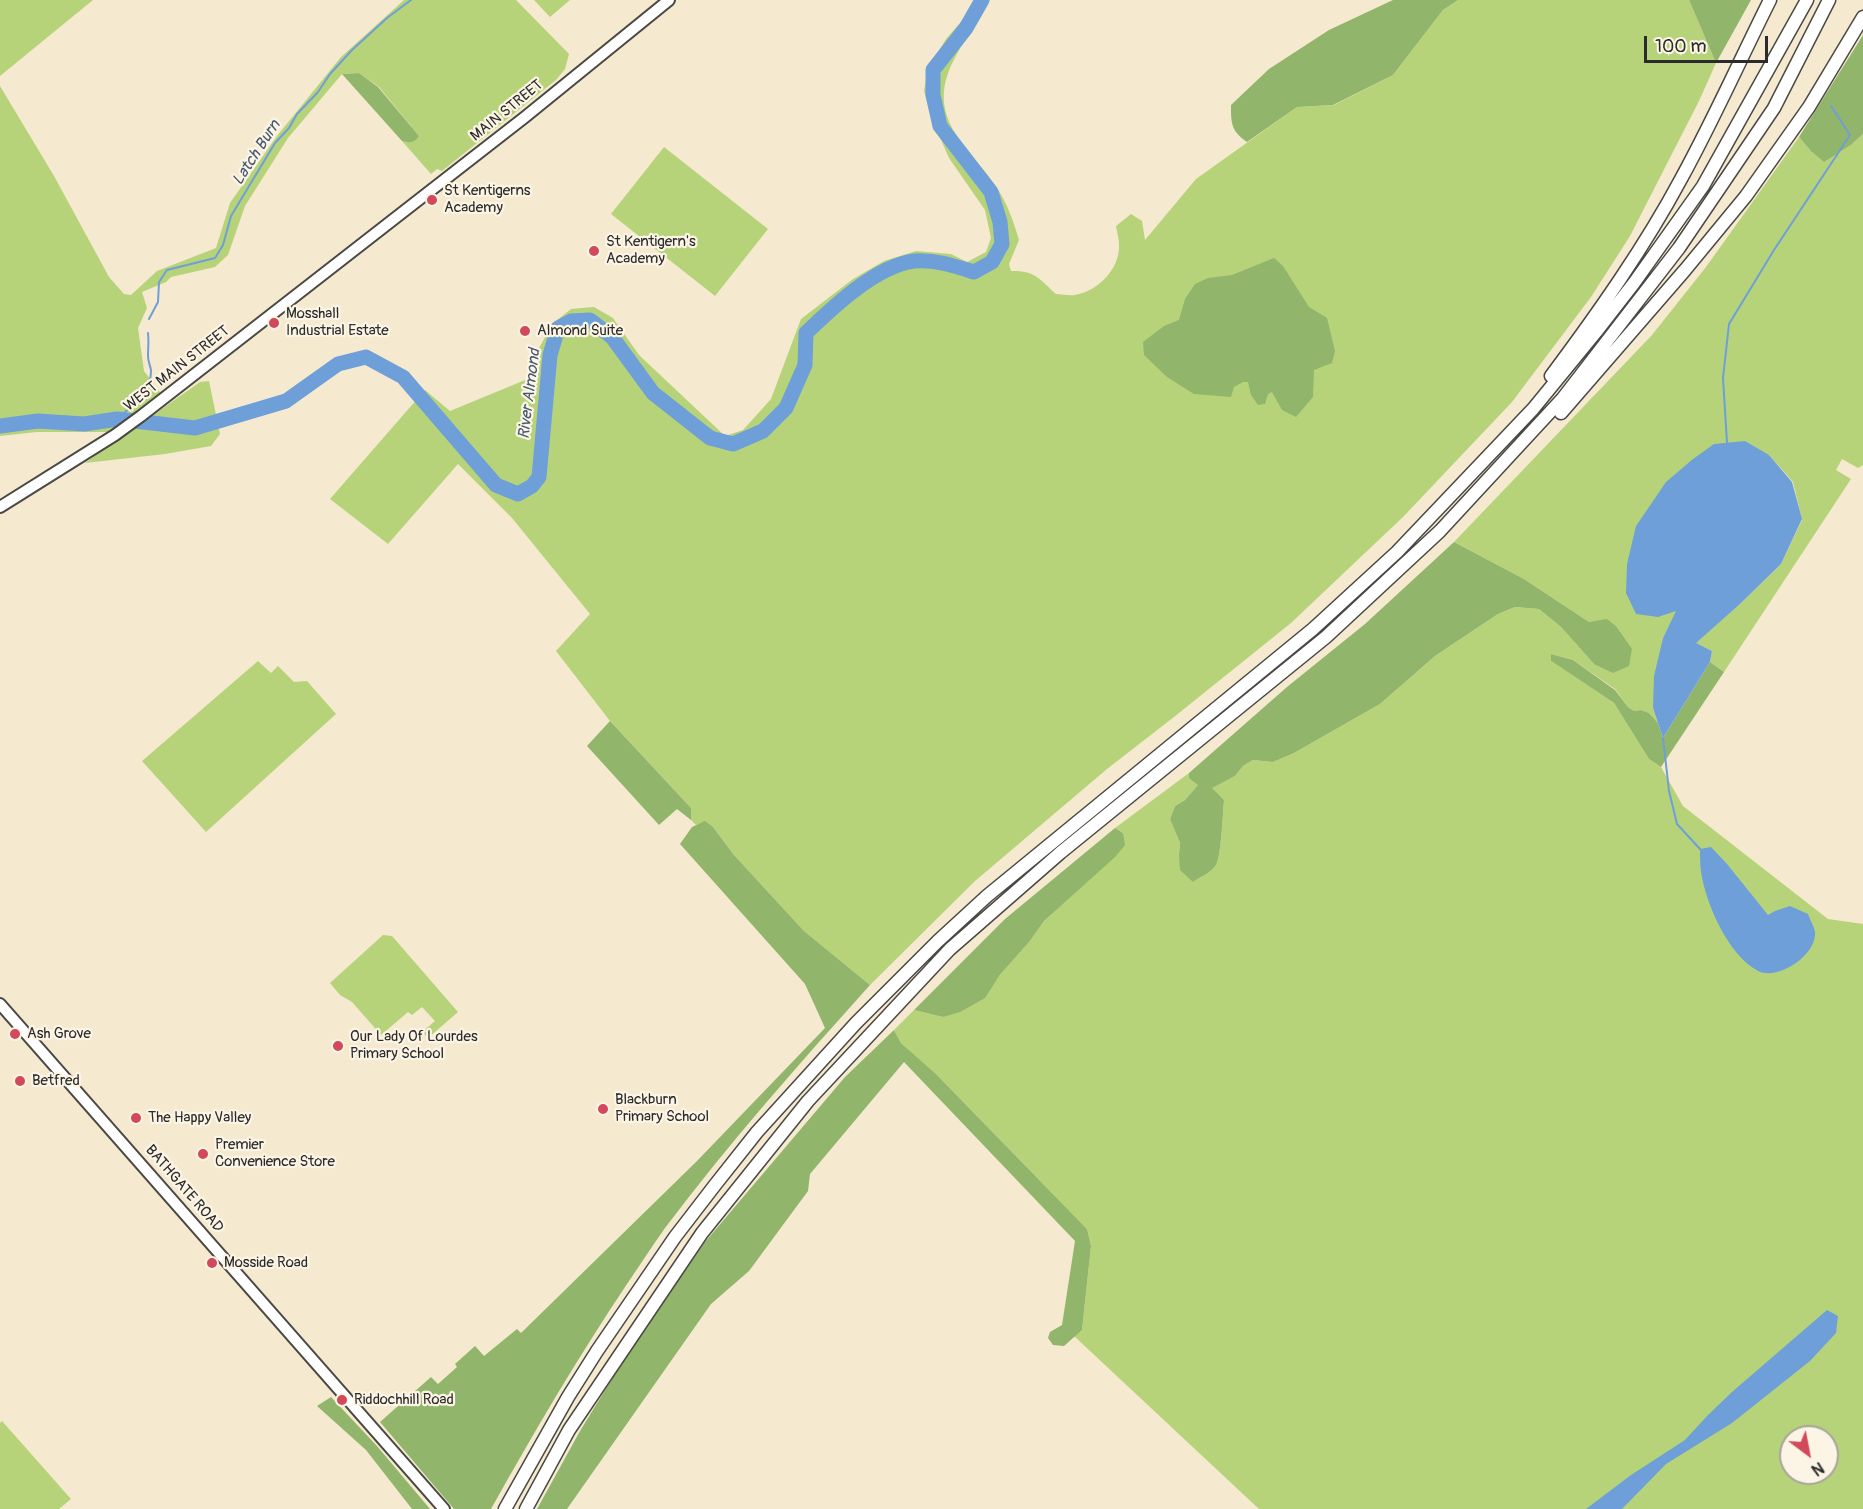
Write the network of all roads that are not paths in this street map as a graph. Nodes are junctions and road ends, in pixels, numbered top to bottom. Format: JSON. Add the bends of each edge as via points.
{"nodes":[{"id":1,"x":669,"y":0,"type":"edge"},
{"id":2,"x":1770,"y":0,"type":"edge"},
{"id":3,"x":1807,"y":0,"type":"edge"},
{"id":4,"x":1829,"y":0,"type":"edge"},
{"id":5,"x":1863,"y":16,"type":"edge"},
{"id":6,"x":363,"y":244,"type":"joint"},
{"id":7,"x":1467,"y":480,"type":"junction"},
{"id":8,"x":0,"y":507,"type":"edge"},
{"id":9,"x":1326,"y":637,"type":"junction"},
{"id":10,"x":0,"y":1004,"type":"edge"},
{"id":11,"x":444,"y":1509,"type":"edge"},
{"id":12,"x":505,"y":1509,"type":"edge"},
{"id":13,"x":526,"y":1509,"type":"edge"}],
"edges":[{"from":1,"to":6,"type":"main road","name":"MAIN STREET"},
{"from":2,"to":7,"type":"highway","via":[[1681,179],[1643,244],[1533,400]]},
{"from":3,"to":7,"type":"highway","via":[[1703,186],[1678,222],[1568,367]]},
{"from":4,"to":9,"type":"highway","via":[[1768,117],[1679,248],[1563,398],[1440,531]]},
{"from":5,"to":9,"type":"highway","via":[[1766,170],[1566,408],[1452,527]]},
{"from":6,"to":8,"type":"main road","name":"WEST MAIN STREET","via":[[115,435]]},
{"from":7,"to":12,"type":"highway","via":[[1397,552],[1313,629],[987,896],[856,1023],[757,1132],[675,1237],[579,1378]]},
{"from":9,"to":13,"type":"highway","via":[[950,949],[808,1101],[695,1243],[569,1430]]},
{"from":10,"to":11,"type":"main road","name":"BATHGATE ROAD"}]}
